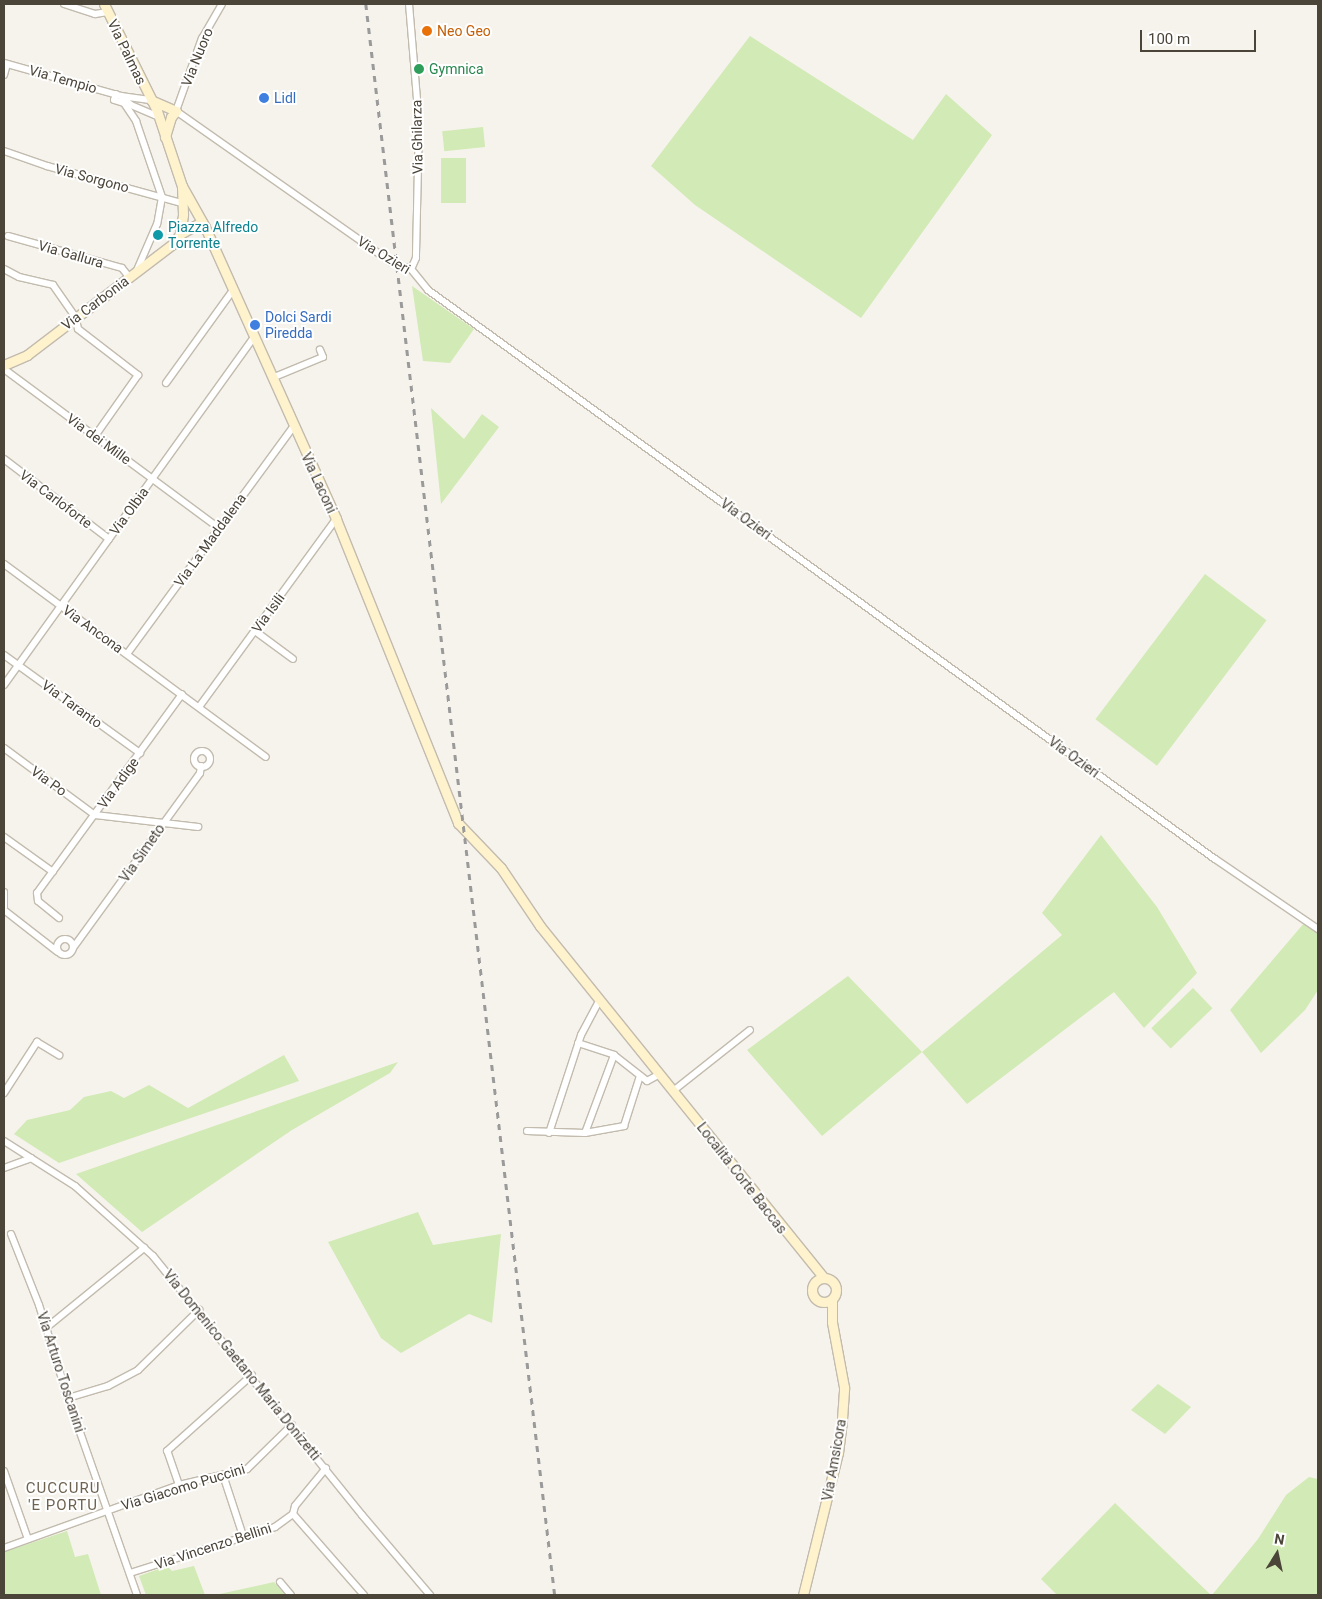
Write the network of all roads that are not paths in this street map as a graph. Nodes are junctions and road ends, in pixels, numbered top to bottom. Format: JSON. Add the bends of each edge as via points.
{"nodes":[{"id":1,"x":64,"y":4,"type":"edge"},
{"id":2,"x":222,"y":4,"type":"edge"},
{"id":3,"x":408,"y":4,"type":"edge"},
{"id":4,"x":106,"y":8,"type":"edge"},
{"id":5,"x":5,"y":63,"type":"edge"},
{"id":6,"x":4,"y":75,"type":"edge"},
{"id":7,"x":119,"y":95,"type":"junction"},
{"id":8,"x":150,"y":100,"type":"junction"},
{"id":9,"x":165,"y":113,"type":"junction"},
{"id":10,"x":4,"y":151,"type":"edge"},
{"id":11,"x":182,"y":186,"type":"junction"},
{"id":12,"x":162,"y":198,"type":"junction"},
{"id":13,"x":181,"y":203,"type":"junction"},
{"id":14,"x":202,"y":222,"type":"junction"},
{"id":15,"x":180,"y":234,"type":"junction"},
{"id":16,"x":8,"y":236,"type":"dead end"},
{"id":17,"x":4,"y":269,"type":"edge"},
{"id":18,"x":411,"y":269,"type":"junction"},
{"id":19,"x":133,"y":275,"type":"junction"},
{"id":20,"x":233,"y":290,"type":"junction"},
{"id":21,"x":76,"y":318,"type":"junction"},
{"id":22,"x":254,"y":337,"type":"junction"},
{"id":23,"x":320,"y":350,"type":"dead end"},
{"id":24,"x":4,"y":367,"type":"edge"},
{"id":25,"x":272,"y":378,"type":"junction"},
{"id":26,"x":166,"y":383,"type":"dead end"},
{"id":27,"x":294,"y":426,"type":"junction"},
{"id":28,"x":95,"y":436,"type":"junction"},
{"id":29,"x":4,"y":460,"type":"edge"},
{"id":30,"x":152,"y":478,"type":"junction"},
{"id":31,"x":336,"y":519,"type":"junction"},
{"id":32,"x":219,"y":528,"type":"junction"},
{"id":33,"x":109,"y":539,"type":"junction"},
{"id":34,"x":4,"y":564,"type":"edge"},
{"id":35,"x":61,"y":606,"type":"junction"},
{"id":36,"x":254,"y":631,"type":"junction"},
{"id":37,"x":126,"y":654,"type":"junction"},
{"id":38,"x":4,"y":655,"type":"edge"},
{"id":39,"x":293,"y":659,"type":"dead end"},
{"id":40,"x":18,"y":665,"type":"junction"},
{"id":41,"x":4,"y":686,"type":"edge"},
{"id":42,"x":182,"y":694,"type":"junction"},
{"id":43,"x":199,"y":707,"type":"junction"},
{"id":44,"x":4,"y":748,"type":"edge"},
{"id":45,"x":140,"y":753,"type":"junction"},
{"id":46,"x":266,"y":757,"type":"dead end"},
{"id":47,"x":201,"y":766,"type":"dead end"},
{"id":48,"x":95,"y":815,"type":"junction"},
{"id":49,"x":163,"y":823,"type":"junction"},
{"id":50,"x":198,"y":826,"type":"dead end"},
{"id":51,"x":465,"y":832,"type":"joint"},
{"id":52,"x":4,"y":838,"type":"edge"},
{"id":53,"x":53,"y":872,"type":"junction"},
{"id":54,"x":4,"y":892,"type":"edge"},
{"id":55,"x":4,"y":909,"type":"edge"},
{"id":56,"x":59,"y":918,"type":"dead end"},
{"id":57,"x":1318,"y":929,"type":"edge"},
{"id":58,"x":69,"y":940,"type":"junction"},
{"id":59,"x":81,"y":940,"type":"junction"},
{"id":60,"x":58,"y":943,"type":"junction"},
{"id":61,"x":48,"y":945,"type":"junction"},
{"id":62,"x":73,"y":948,"type":"junction"},
{"id":63,"x":58,"y":952,"type":"junction"},
{"id":64,"x":600,"y":1000,"type":"junction"},
{"id":65,"x":750,"y":1030,"type":"dead end"},
{"id":66,"x":578,"y":1043,"type":"junction"},
{"id":67,"x":59,"y":1055,"type":"dead end"},
{"id":68,"x":614,"y":1055,"type":"junction"},
{"id":69,"x":660,"y":1074,"type":"junction"},
{"id":70,"x":640,"y":1076,"type":"junction"},
{"id":71,"x":673,"y":1091,"type":"junction"},
{"id":72,"x":4,"y":1093,"type":"edge"},
{"id":73,"x":526,"y":1131,"type":"dead end"},
{"id":74,"x":549,"y":1133,"type":"junction"},
{"id":75,"x":585,"y":1133,"type":"junction"},
{"id":76,"x":4,"y":1140,"type":"edge"},
{"id":77,"x":31,"y":1158,"type":"junction"},
{"id":78,"x":4,"y":1168,"type":"edge"},
{"id":79,"x":11,"y":1234,"type":"dead end"},
{"id":80,"x":144,"y":1248,"type":"junction"},
{"id":81,"x":819,"y":1279,"type":"junction"},
{"id":82,"x":832,"y":1300,"type":"junction"},
{"id":83,"x":820,"y":1302,"type":"junction"},
{"id":84,"x":199,"y":1310,"type":"junction"},
{"id":85,"x":832,"y":1322,"type":"junction"},
{"id":86,"x":46,"y":1328,"type":"junction"},
{"id":87,"x":252,"y":1375,"type":"junction"},
{"id":88,"x":68,"y":1398,"type":"junction"},
{"id":89,"x":292,"y":1424,"type":"junction"},
{"id":90,"x":326,"y":1468,"type":"junction"},
{"id":91,"x":4,"y":1471,"type":"edge"},
{"id":92,"x":223,"y":1475,"type":"junction"},
{"id":93,"x":179,"y":1485,"type":"junction"},
{"id":94,"x":108,"y":1511,"type":"junction"},
{"id":95,"x":293,"y":1514,"type":"junction"},
{"id":96,"x":243,"y":1536,"type":"junction"},
{"id":97,"x":28,"y":1539,"type":"junction"},
{"id":98,"x":4,"y":1548,"type":"edge"},
{"id":99,"x":130,"y":1573,"type":"junction"},
{"id":100,"x":280,"y":1582,"type":"dead end"},
{"id":101,"x":137,"y":1595,"type":"edge"},
{"id":102,"x":291,"y":1595,"type":"edge"},
{"id":103,"x":364,"y":1595,"type":"edge"},
{"id":104,"x":430,"y":1595,"type":"edge"},
{"id":105,"x":803,"y":1595,"type":"edge"}],
"edges":[{"from":1,"to":4,"type":"street","via":[[95,14]]},
{"from":2,"to":9,"type":"street","name":"Via Nuoro"},
{"from":3,"to":18,"type":"street","name":"Via Ghilarza","via":[[419,122],[416,258]]},
{"from":4,"to":8,"type":"street","name":"Via Palmas"},
{"from":5,"to":6,"type":"street"},
{"from":5,"to":7,"type":"street","name":"Via Tempio"},
{"from":7,"to":8,"type":"street","name":"Via Tempio"},
{"from":7,"to":9,"type":"street","name":"Via Tempio","via":[[131,105]]},
{"from":7,"to":12,"type":"street","via":[[114,100],[124,103],[136,121]]},
{"from":8,"to":9,"type":"street"},
{"from":9,"to":11,"type":"street","name":"Via Laconi","via":[[166,137]]},
{"from":9,"to":18,"type":"street","name":"Via Ozieri","via":[[392,263]]},
{"from":10,"to":12,"type":"street","name":"Via Sorgono"},
{"from":11,"to":13,"type":"street"},
{"from":11,"to":14,"type":"street","name":"Via Laconi"},
{"from":12,"to":13,"type":"street","name":"Via Sorgono"},
{"from":12,"to":19,"type":"street","via":[[157,224]]},
{"from":13,"to":15,"type":"street","via":[[184,214]]},
{"from":14,"to":15,"type":"street","name":"Via Carbonia"},
{"from":14,"to":20,"type":"street","name":"Via Laconi"},
{"from":15,"to":19,"type":"street","name":"Via Carbonia","via":[[174,243]]},
{"from":16,"to":19,"type":"street","name":"Via Gallura","via":[[122,268]]},
{"from":17,"to":21,"type":"street","via":[[19,278],[53,285]]},
{"from":18,"to":57,"type":"street","name":"Via Ozieri","via":[[419,281],[436,295],[1216,859]]},
{"from":19,"to":21,"type":"street","name":"Via Carbonia"},
{"from":20,"to":22,"type":"street","name":"Via Laconi"},
{"from":20,"to":26,"type":"street"},
{"from":21,"to":24,"type":"street","name":"Via Carbonia","via":[[27,355]]},
{"from":21,"to":28,"type":"street","via":[[78,330],[138,374]]},
{"from":22,"to":25,"type":"street","name":"Via Laconi"},
{"from":22,"to":30,"type":"street","name":"Via Olbia"},
{"from":23,"to":25,"type":"street","via":[[323,357]]},
{"from":24,"to":28,"type":"street","name":"Via dei Mille"},
{"from":25,"to":27,"type":"street","name":"Via Laconi"},
{"from":27,"to":31,"type":"street","name":"Via Laconi"},
{"from":27,"to":32,"type":"street","name":"Via La Maddalena"},
{"from":28,"to":30,"type":"street","name":"Via dei Mille"},
{"from":29,"to":33,"type":"street","name":"Via Carloforte"},
{"from":30,"to":32,"type":"street","name":"Via dei Mille"},
{"from":30,"to":33,"type":"street","name":"Via Olbia"},
{"from":31,"to":36,"type":"street","name":"Via Isili"},
{"from":31,"to":51,"type":"street","name":"Via Laconi","via":[[445,791]]},
{"from":32,"to":37,"type":"street","name":"Via La Maddalena"},
{"from":33,"to":35,"type":"street","name":"Via Olbia"},
{"from":34,"to":35,"type":"street","name":"Via Ancona"},
{"from":35,"to":37,"type":"street","name":"Via Ancona"},
{"from":35,"to":40,"type":"street","name":"Via Olbia"},
{"from":36,"to":39,"type":"street"},
{"from":36,"to":43,"type":"street","name":"Via Isili"},
{"from":37,"to":42,"type":"street","name":"Via Ancona"},
{"from":38,"to":40,"type":"street","name":"Via Taranto"},
{"from":40,"to":41,"type":"street","name":"Via Olbia"},
{"from":40,"to":45,"type":"street","name":"Via Taranto"},
{"from":42,"to":43,"type":"street","name":"Via Ancona"},
{"from":42,"to":45,"type":"street","name":"Via Adige"},
{"from":43,"to":46,"type":"street","name":"Via Ancona"},
{"from":44,"to":48,"type":"street","name":"Via Po"},
{"from":45,"to":48,"type":"street","name":"Via Adige"},
{"from":47,"to":49,"type":"street","name":"Via Simeto","via":[[200,774]]},
{"from":48,"to":49,"type":"street"},
{"from":48,"to":53,"type":"street","name":"Via Adige"},
{"from":49,"to":50,"type":"street"},
{"from":49,"to":59,"type":"street","name":"Via Simeto"},
{"from":51,"to":64,"type":"street","name":"Località Corte Baccas","via":[[501,868],[540,926]]},
{"from":52,"to":53,"type":"street"},
{"from":53,"to":56,"type":"street","name":"Via Adige","via":[[37,893],[38,901]]},
{"from":54,"to":55,"type":"street"},
{"from":55,"to":61,"type":"street"},
{"from":58,"to":59,"type":"street"},
{"from":58,"to":60,"type":"street"},
{"from":58,"to":62,"type":"street"},
{"from":59,"to":62,"type":"street","name":"Via Simeto"},
{"from":60,"to":61,"type":"street"},
{"from":60,"to":63,"type":"street"},
{"from":61,"to":63,"type":"street"},
{"from":62,"to":63,"type":"street","via":[[67,955]]},
{"from":64,"to":66,"type":"street"},
{"from":64,"to":69,"type":"street","name":"Località Corte Baccas"},
{"from":65,"to":71,"type":"street"},
{"from":66,"to":68,"type":"street"},
{"from":66,"to":74,"type":"street"},
{"from":67,"to":72,"type":"street","via":[[37,1042]]},
{"from":68,"to":70,"type":"street"},
{"from":68,"to":75,"type":"street"},
{"from":69,"to":70,"type":"street","via":[[647,1081]]},
{"from":69,"to":71,"type":"street","name":"Località Corte Baccas"},
{"from":70,"to":75,"type":"street","via":[[624,1126]]},
{"from":71,"to":81,"type":"street","name":"Località Corte Baccas"},
{"from":73,"to":74,"type":"street"},
{"from":74,"to":75,"type":"street"},
{"from":76,"to":77,"type":"street","name":"Via Domenico Gaetano Maria Donizetti"},
{"from":77,"to":78,"type":"street"},
{"from":77,"to":80,"type":"street","name":"Via Domenico Gaetano Maria Donizetti","via":[[75,1186]]},
{"from":79,"to":86,"type":"street","name":"Via Arturo Toscanini"},
{"from":80,"to":84,"type":"street","name":"Via Domenico Gaetano Maria Donizetti"},
{"from":80,"to":86,"type":"street"},
{"from":81,"to":82,"type":"street","via":[[832,1280],[836,1286]]},
{"from":81,"to":83,"type":"street","via":[[812,1294]]},
{"from":82,"to":83,"type":"street"},
{"from":82,"to":85,"type":"street","name":"Via Amsicora"},
{"from":83,"to":85,"type":"street","name":"Via Amsicora"},
{"from":84,"to":87,"type":"street","name":"Via Domenico Gaetano Maria Donizetti"},
{"from":84,"to":88,"type":"street","via":[[138,1370],[108,1386]]},
{"from":85,"to":105,"type":"street","name":"Via Amsicora","via":[[843,1380],[842,1419],[838,1453]]},
{"from":86,"to":88,"type":"street","name":"Via Arturo Toscanini"},
{"from":87,"to":89,"type":"street","name":"Via Domenico Gaetano Maria Donizetti"},
{"from":87,"to":93,"type":"street","via":[[168,1451]]},
{"from":88,"to":94,"type":"street","name":"Via Arturo Toscanini"},
{"from":89,"to":90,"type":"street","name":"Via Domenico Gaetano Maria Donizetti"},
{"from":89,"to":92,"type":"street","name":"Via Giacomo Puccini","via":[[247,1469]]},
{"from":90,"to":95,"type":"street","name":"Via Vincenzo Bellini","via":[[295,1506]]},
{"from":90,"to":104,"type":"street","name":"Via Domenico Gaetano Maria Donizetti"},
{"from":91,"to":97,"type":"street"},
{"from":92,"to":93,"type":"street","name":"Via Giacomo Puccini"},
{"from":92,"to":96,"type":"street"},
{"from":93,"to":94,"type":"street","name":"Via Giacomo Puccini"},
{"from":94,"to":97,"type":"street","name":"Via Giacomo Puccini"},
{"from":94,"to":99,"type":"street","name":"Via Arturo Toscanini"},
{"from":95,"to":96,"type":"street","name":"Via Vincenzo Bellini","via":[[276,1527]]},
{"from":95,"to":103,"type":"street"},
{"from":96,"to":99,"type":"street","name":"Via Vincenzo Bellini"},
{"from":97,"to":98,"type":"street","name":"Via Giacomo Puccini"},
{"from":99,"to":101,"type":"street","name":"Via Arturo Toscanini"},
{"from":100,"to":102,"type":"street"}]}
